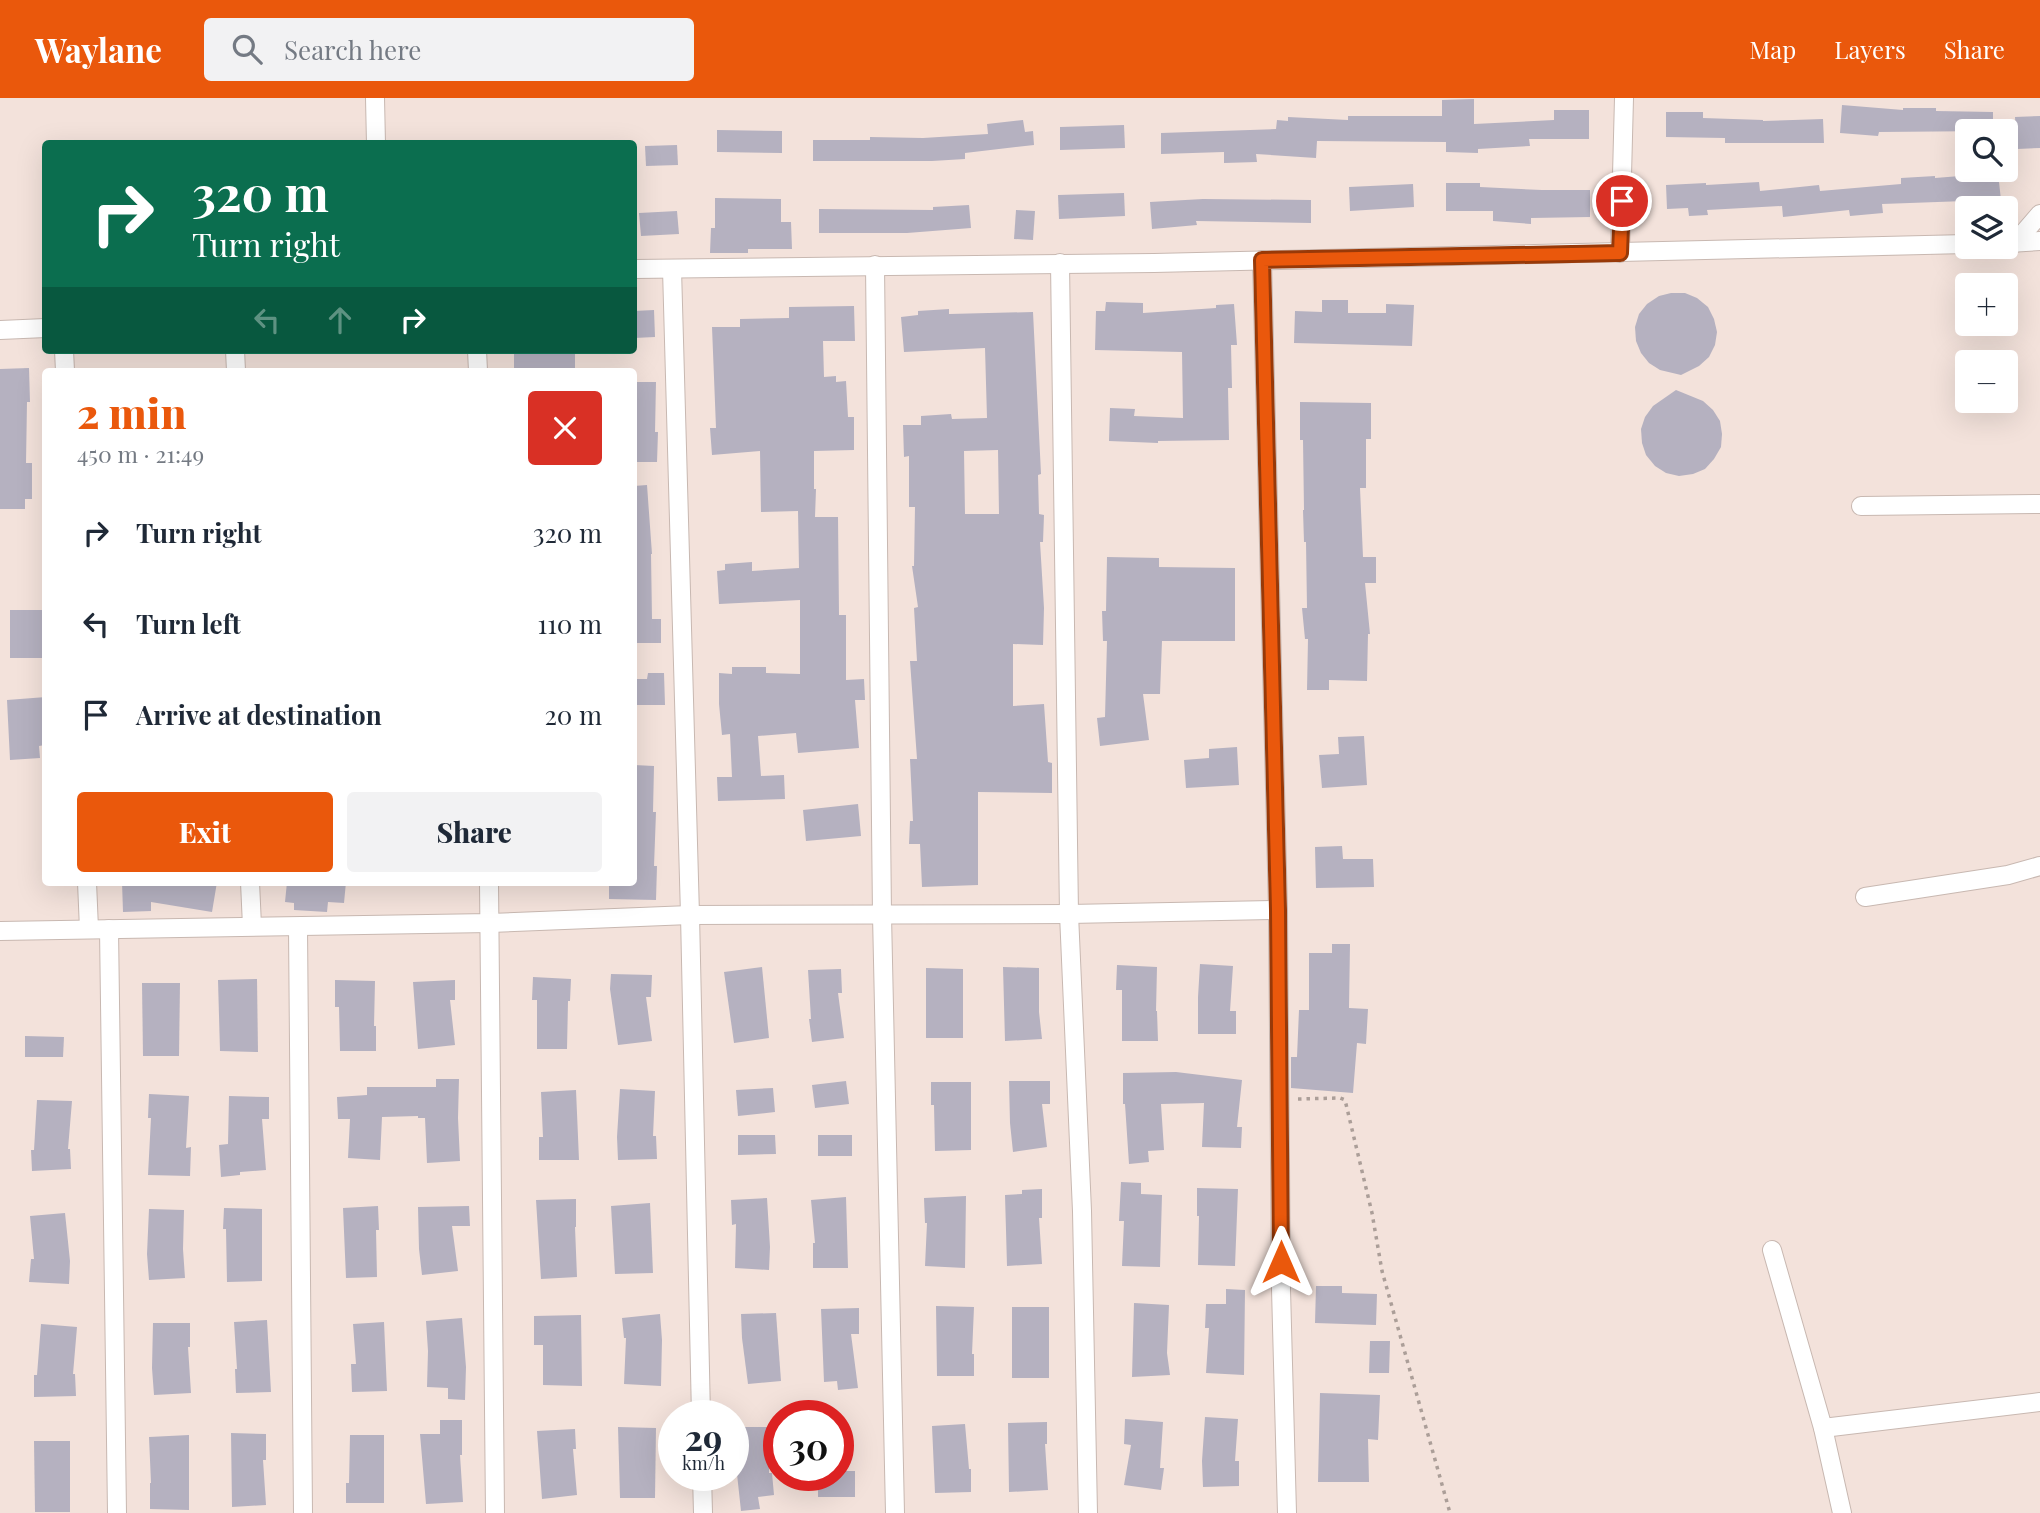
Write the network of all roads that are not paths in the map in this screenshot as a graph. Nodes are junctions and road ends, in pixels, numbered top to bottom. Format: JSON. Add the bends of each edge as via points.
{"nodes":[{"id":1,"x":376,"y":98,"type":"edge"},
{"id":2,"x":1624,"y":98,"type":"edge"},
{"id":3,"x":376,"y":140,"type":"edge"},
{"id":4,"x":2040,"y":214,"type":"edge"},
{"id":5,"x":2018,"y":235,"type":"edge"},
{"id":6,"x":2040,"y":241,"type":"edge"},
{"id":7,"x":2018,"y":242,"type":"edge"},
{"id":8,"x":1955,"y":244,"type":"edge"},
{"id":9,"x":1620,"y":253,"type":"junction"},
{"id":10,"x":1262,"y":260,"type":"junction"},
{"id":11,"x":1060,"y":263,"type":"junction"},
{"id":12,"x":875,"y":265,"type":"junction"},
{"id":13,"x":637,"y":269,"type":"edge"},
{"id":14,"x":672,"y":269,"type":"junction"},
{"id":15,"x":42,"y":328,"type":"edge"},
{"id":16,"x":0,"y":330,"type":"edge"},
{"id":17,"x":2040,"y":504,"type":"edge"},
{"id":18,"x":1861,"y":506,"type":"dead end"},
{"id":19,"x":2040,"y":866,"type":"edge"},
{"id":20,"x":87,"y":886,"type":"edge"},
{"id":21,"x":250,"y":886,"type":"edge"},
{"id":22,"x":489,"y":886,"type":"edge"},
{"id":23,"x":1865,"y":897,"type":"dead end"},
{"id":24,"x":1278,"y":910,"type":"junction"},
{"id":25,"x":1069,"y":914,"type":"junction"},
{"id":26,"x":690,"y":915,"type":"junction"},
{"id":27,"x":882,"y":915,"type":"junction"},
{"id":28,"x":490,"y":923,"type":"junction"},
{"id":29,"x":252,"y":926,"type":"junction"},
{"id":30,"x":298,"y":927,"type":"junction"},
{"id":31,"x":89,"y":929,"type":"junction"},
{"id":32,"x":109,"y":929,"type":"junction"},
{"id":33,"x":0,"y":931,"type":"edge"},
{"id":34,"x":1772,"y":1250,"type":"dead end"},
{"id":35,"x":701,"y":1400,"type":"edge"},
{"id":36,"x":2040,"y":1402,"type":"edge"},
{"id":37,"x":1823,"y":1429,"type":"junction"},
{"id":38,"x":702,"y":1491,"type":"edge"},
{"id":39,"x":117,"y":1513,"type":"edge"},
{"id":40,"x":303,"y":1513,"type":"edge"},
{"id":41,"x":495,"y":1513,"type":"edge"},
{"id":42,"x":703,"y":1513,"type":"edge"},
{"id":43,"x":895,"y":1513,"type":"edge"},
{"id":44,"x":1088,"y":1513,"type":"edge"},
{"id":45,"x":1287,"y":1513,"type":"edge"},
{"id":46,"x":1842,"y":1513,"type":"edge"}],
"edges":[{"from":1,"to":3,"type":"street"},
{"from":2,"to":9,"type":"street"},
{"from":4,"to":5,"type":"street"},
{"from":6,"to":7,"type":"street"},
{"from":8,"to":9,"type":"street"},
{"from":9,"to":10,"type":"street"},
{"from":10,"to":11,"type":"street"},
{"from":10,"to":24,"type":"street"},
{"from":11,"to":12,"type":"street"},
{"from":11,"to":25,"type":"street"},
{"from":12,"to":14,"type":"street"},
{"from":12,"to":27,"type":"street"},
{"from":13,"to":14,"type":"street"},
{"from":14,"to":26,"type":"street"},
{"from":15,"to":16,"type":"street"},
{"from":17,"to":18,"type":"street"},
{"from":19,"to":23,"type":"street"},
{"from":20,"to":31,"type":"street"},
{"from":21,"to":29,"type":"street"},
{"from":22,"to":28,"type":"street"},
{"from":24,"to":25,"type":"street"},
{"from":24,"to":45,"type":"street"},
{"from":25,"to":27,"type":"street"},
{"from":25,"to":44,"type":"street","via":[[1082,1211]]},
{"from":26,"to":27,"type":"street"},
{"from":26,"to":28,"type":"street"},
{"from":26,"to":35,"type":"street"},
{"from":27,"to":43,"type":"street"},
{"from":28,"to":30,"type":"street"},
{"from":28,"to":41,"type":"street"},
{"from":29,"to":30,"type":"street"},
{"from":29,"to":32,"type":"street"},
{"from":30,"to":40,"type":"street"},
{"from":31,"to":32,"type":"street"},
{"from":31,"to":33,"type":"street"},
{"from":32,"to":39,"type":"street"},
{"from":34,"to":37,"type":"street"},
{"from":36,"to":37,"type":"street"},
{"from":37,"to":46,"type":"street"},
{"from":38,"to":42,"type":"street"}]}
